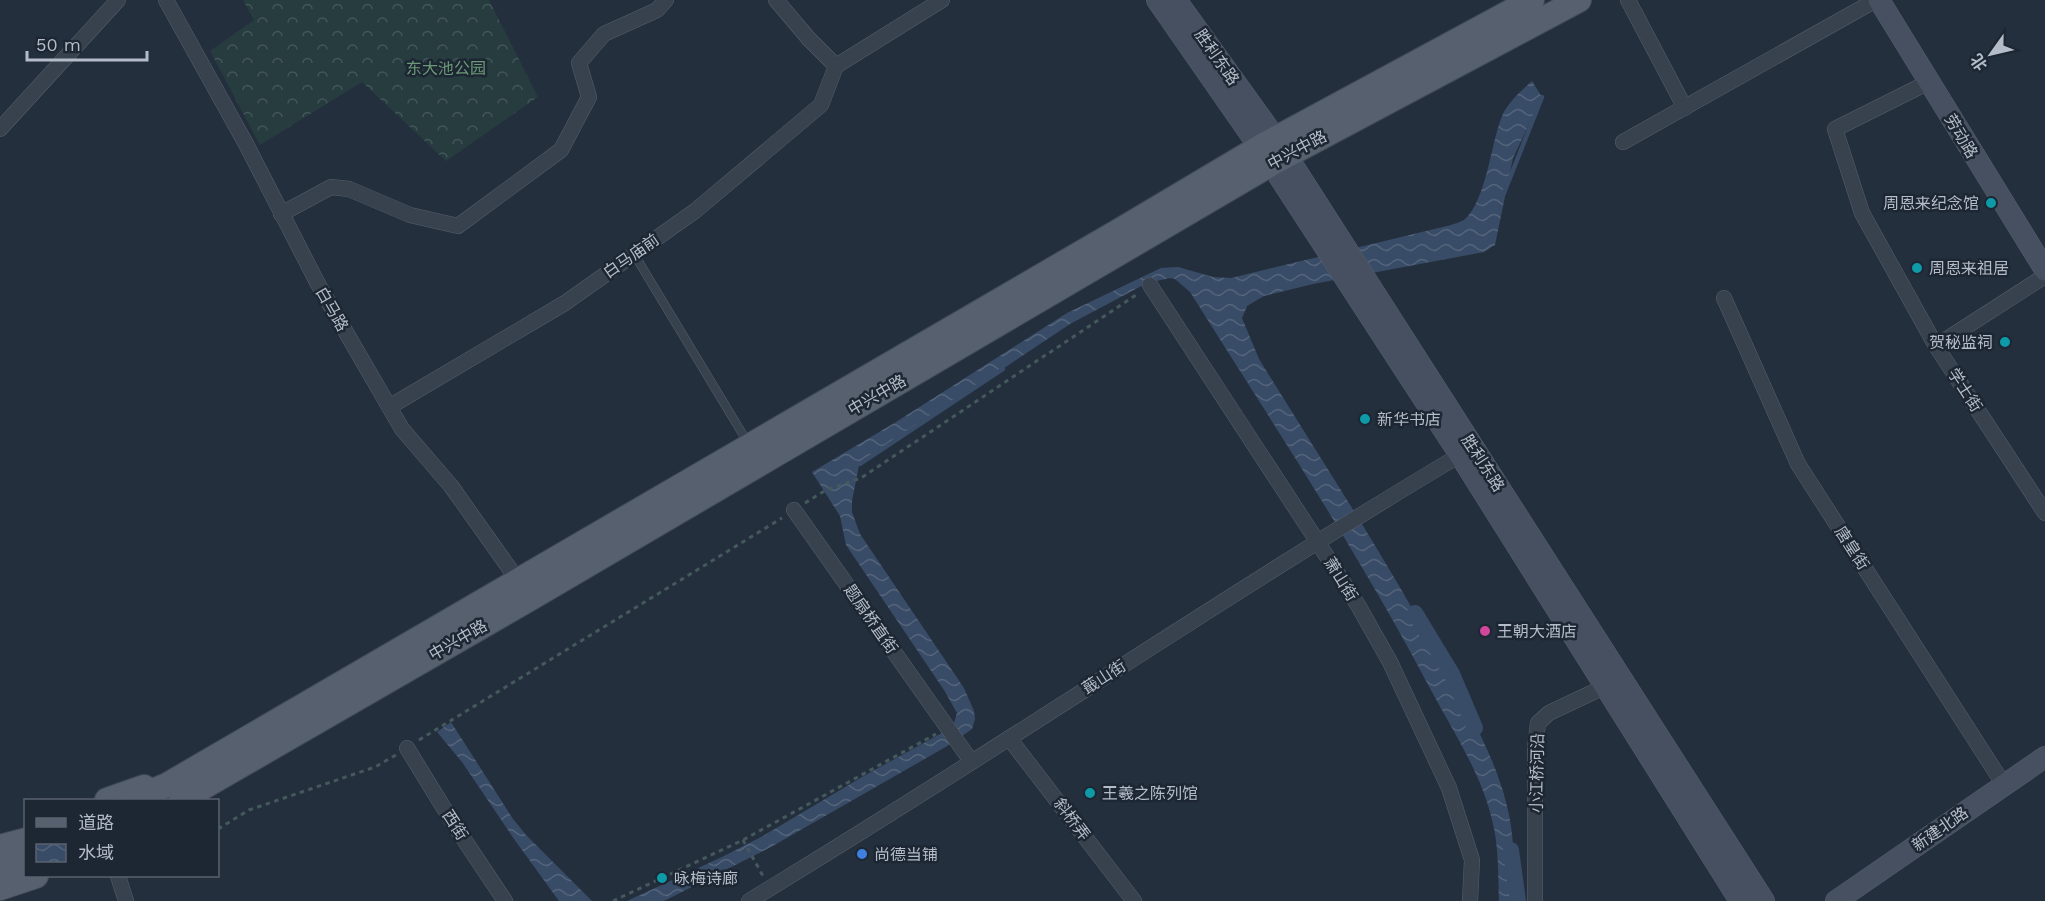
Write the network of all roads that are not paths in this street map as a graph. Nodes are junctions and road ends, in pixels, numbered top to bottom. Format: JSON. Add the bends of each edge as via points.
{"nodes":[{"id":1,"x":118,"y":0,"type":"edge"},
{"id":2,"x":166,"y":0,"type":"edge"},
{"id":3,"x":666,"y":0,"type":"edge"},
{"id":4,"x":776,"y":0,"type":"edge"},
{"id":5,"x":942,"y":0,"type":"edge"},
{"id":6,"x":1156,"y":0,"type":"edge"},
{"id":7,"x":1176,"y":0,"type":"edge"},
{"id":8,"x":1532,"y":0,"type":"edge"},
{"id":9,"x":1579,"y":0,"type":"edge"},
{"id":10,"x":1628,"y":0,"type":"edge"},
{"id":11,"x":1878,"y":0,"type":"edge"},
{"id":12,"x":836,"y":66,"type":"junction"},
{"id":13,"x":1929,"y":82,"type":"junction"},
{"id":14,"x":1685,"y":108,"type":"junction"},
{"id":15,"x":0,"y":129,"type":"edge"},
{"id":16,"x":1623,"y":142,"type":"dead end"},
{"id":17,"x":1273,"y":151,"type":"junction"},
{"id":18,"x":282,"y":214,"type":"junction"},
{"id":19,"x":634,"y":254,"type":"junction"},
{"id":20,"x":2045,"y":270,"type":"edge"},
{"id":21,"x":2045,"y":276,"type":"edge"},
{"id":22,"x":1150,"y":285,"type":"road end"},
{"id":23,"x":1360,"y":287,"type":"junction"},
{"id":24,"x":1724,"y":298,"type":"dead end"},
{"id":25,"x":1936,"y":346,"type":"junction"},
{"id":26,"x":389,"y":407,"type":"junction"},
{"id":27,"x":750,"y":447,"type":"junction"},
{"id":28,"x":1460,"y":455,"type":"junction"},
{"id":29,"x":794,"y":510,"type":"road end"},
{"id":30,"x":2045,"y":513,"type":"edge"},
{"id":31,"x":1322,"y":538,"type":"junction"},
{"id":32,"x":525,"y":590,"type":"junction"},
{"id":33,"x":1606,"y":686,"type":"junction"},
{"id":34,"x":1009,"y":738,"type":"junction"},
{"id":35,"x":407,"y":748,"type":"road end"},
{"id":36,"x":2045,"y":757,"type":"edge"},
{"id":37,"x":971,"y":761,"type":"junction"},
{"id":38,"x":195,"y":769,"type":"junction"},
{"id":39,"x":234,"y":770,"type":"junction"},
{"id":40,"x":2004,"y":785,"type":"junction"},
{"id":41,"x":174,"y":793,"type":"edge"},
{"id":42,"x":112,"y":799,"type":"edge"},
{"id":43,"x":141,"y":799,"type":"edge"},
{"id":44,"x":198,"y":799,"type":"edge"},
{"id":45,"x":24,"y":826,"type":"edge"},
{"id":46,"x":0,"y":831,"type":"edge"},
{"id":47,"x":24,"y":841,"type":"edge"},
{"id":48,"x":0,"y":847,"type":"edge"},
{"id":49,"x":24,"y":859,"type":"edge"},
{"id":50,"x":0,"y":865,"type":"edge"},
{"id":51,"x":33,"y":877,"type":"edge"},
{"id":52,"x":118,"y":877,"type":"edge"},
{"id":53,"x":0,"y":888,"type":"edge"},
{"id":54,"x":126,"y":901,"type":"edge"},
{"id":55,"x":505,"y":901,"type":"edge"},
{"id":56,"x":749,"y":901,"type":"edge"},
{"id":57,"x":1134,"y":901,"type":"edge"},
{"id":58,"x":1470,"y":901,"type":"edge"},
{"id":59,"x":1535,"y":901,"type":"edge"},
{"id":60,"x":1740,"y":901,"type":"edge"},
{"id":61,"x":1764,"y":901,"type":"edge"},
{"id":62,"x":1836,"y":901,"type":"edge"}],
"edges":[{"from":1,"to":15,"type":"street"},
{"from":2,"to":18,"type":"street","name":"白马路"},
{"from":3,"to":18,"type":"street","via":[[657,10],[604,34],[579,63],[589,97],[561,150],[458,226],[410,215],[349,189],[332,187]]},
{"from":4,"to":12,"type":"street"},
{"from":5,"to":12,"type":"street"},
{"from":6,"to":17,"type":"main road","name":"胜利东路"},
{"from":7,"to":17,"type":"main road","name":"胜利东路"},
{"from":8,"to":17,"type":"main road","name":"中兴中路"},
{"from":9,"to":17,"type":"main road","name":"中兴中路"},
{"from":10,"to":14,"type":"street"},
{"from":11,"to":13,"type":"main road","name":"劳动路"},
{"from":11,"to":14,"type":"street"},
{"from":12,"to":19,"type":"street","name":"白马庙前","via":[[821,105],[695,211]]},
{"from":13,"to":20,"type":"main road","name":"劳动路","via":[[2003,204],[2037,250]]},
{"from":13,"to":25,"type":"street","name":"学士街","via":[[1835,129],[1862,213]]},
{"from":14,"to":16,"type":"street"},
{"from":17,"to":23,"type":"main road","name":"胜利东路"},
{"from":17,"to":27,"type":"main road","name":"中兴中路","via":[[1122,230]]},
{"from":17,"to":32,"type":"main road","name":"中兴中路"},
{"from":18,"to":26,"type":"street","name":"白马路"},
{"from":19,"to":26,"type":"street","name":"白马庙前","via":[[565,303]]},
{"from":19,"to":27,"type":"lane"},
{"from":21,"to":25,"type":"street"},
{"from":22,"to":31,"type":"street","name":"萧山街"},
{"from":23,"to":28,"type":"main road","name":"胜利东路"},
{"from":23,"to":61,"type":"main road","name":"胜利东路"},
{"from":24,"to":40,"type":"street","name":"唐皇街","via":[[1798,464]]},
{"from":25,"to":30,"type":"street","name":"学士街"},
{"from":26,"to":32,"type":"street","name":"白马路"},
{"from":27,"to":32,"type":"main road","name":"中兴中路"},
{"from":28,"to":31,"type":"street","name":"蕺山街"},
{"from":28,"to":33,"type":"main road","name":"胜利东路"},
{"from":29,"to":37,"type":"street","name":"题扇桥直街"},
{"from":31,"to":34,"type":"street","name":"蕺山街"},
{"from":31,"to":58,"type":"street","name":"萧山街","via":[[1390,662],[1449,788],[1472,860]]},
{"from":32,"to":38,"type":"main road","name":"中兴中路"},
{"from":32,"to":39,"type":"main road","name":"中兴中路"},
{"from":33,"to":59,"type":"street","name":"小江桥河沿","via":[[1549,713],[1538,723]]},
{"from":33,"to":60,"type":"main road","name":"胜利东路"},
{"from":34,"to":37,"type":"street","name":"蕺山街"},
{"from":34,"to":57,"type":"street","name":"斜桥弄"},
{"from":35,"to":55,"type":"street","name":"西街"},
{"from":36,"to":40,"type":"main road","name":"新建北路"},
{"from":37,"to":56,"type":"street","name":"蕺山街","via":[[842,846]]},
{"from":38,"to":41,"type":"main road","name":"中兴中路"},
{"from":38,"to":42,"type":"main road"},
{"from":39,"to":41,"type":"main road","name":"中兴中路"},
{"from":39,"to":44,"type":"main road"},
{"from":40,"to":62,"type":"main road","name":"新建北路"},
{"from":41,"to":43,"type":"main road"},
{"from":45,"to":46,"type":"main road"},
{"from":47,"to":48,"type":"main road"},
{"from":49,"to":50,"type":"main road"},
{"from":51,"to":53,"type":"main road"},
{"from":52,"to":54,"type":"street"}]}
